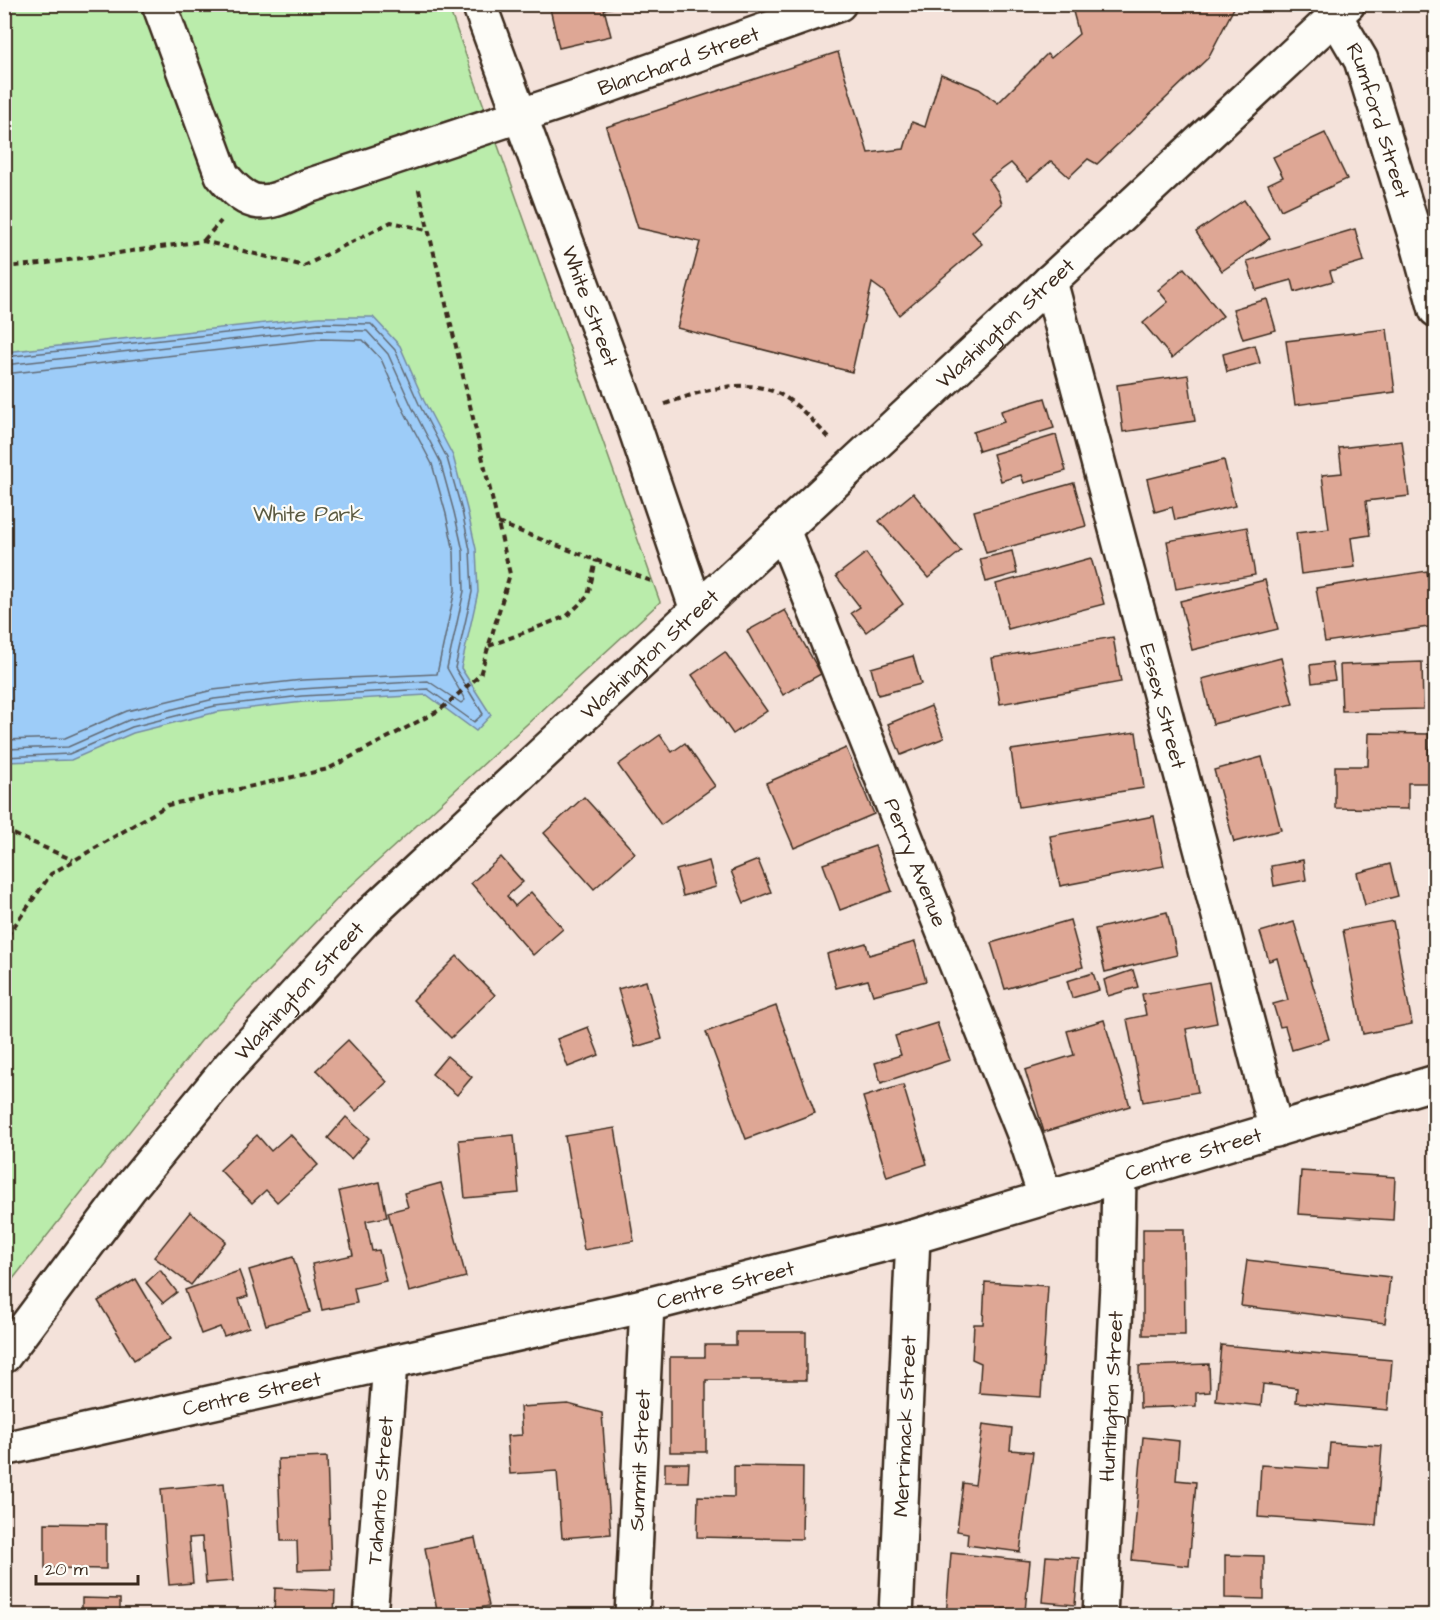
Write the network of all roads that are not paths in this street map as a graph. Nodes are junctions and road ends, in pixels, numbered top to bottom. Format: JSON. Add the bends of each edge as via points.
{"nodes":[{"id":1,"x":159,"y":4,"type":"edge"},
{"id":2,"x":479,"y":4,"type":"edge"},
{"id":3,"x":840,"y":4,"type":"edge"},
{"id":4,"x":1337,"y":8,"type":"edge"},
{"id":5,"x":518,"y":114,"type":"junction"},
{"id":6,"x":1050,"y":281,"type":"junction"},
{"id":7,"x":1436,"y":310,"type":"edge"},
{"id":8,"x":783,"y":530,"type":"junction"},
{"id":9,"x":697,"y":610,"type":"junction"},
{"id":10,"x":1436,"y":1082,"type":"edge"},
{"id":11,"x":1276,"y":1130,"type":"junction"},
{"id":12,"x":1119,"y":1177,"type":"junction"},
{"id":13,"x":1045,"y":1196,"type":"junction"},
{"id":14,"x":913,"y":1237,"type":"junction"},
{"id":15,"x":647,"y":1305,"type":"junction"},
{"id":16,"x":4,"y":1356,"type":"edge"},
{"id":17,"x":390,"y":1364,"type":"junction"},
{"id":18,"x":4,"y":1449,"type":"edge"},
{"id":19,"x":370,"y":1616,"type":"edge"},
{"id":20,"x":632,"y":1616,"type":"edge"},
{"id":21,"x":896,"y":1616,"type":"edge"},
{"id":22,"x":1100,"y":1616,"type":"edge"}],
"edges":[{"from":1,"to":5,"type":"street","name":"Blanchard Street","via":[[222,175],[239,196],[269,203]]},
{"from":2,"to":5,"type":"street","name":"White Street"},
{"from":3,"to":5,"type":"street","name":"Blanchard Street"},
{"from":4,"to":6,"type":"street","name":"Washington Street"},
{"from":4,"to":7,"type":"street","name":"Rumford Street","via":[[1361,60]]},
{"from":5,"to":9,"type":"street","name":"White Street","via":[[634,425]]},
{"from":6,"to":8,"type":"street","name":"Washington Street"},
{"from":6,"to":11,"type":"street","name":"Essex Street"},
{"from":8,"to":9,"type":"street","name":"Washington Street"},
{"from":8,"to":13,"type":"street","name":"Perry Avenue","via":[[1026,1139]]},
{"from":9,"to":16,"type":"street","name":"Washington Street","via":[[334,954],[230,1066],[129,1189]]},
{"from":10,"to":11,"type":"street","name":"Centre Street"},
{"from":11,"to":12,"type":"street","name":"Centre Street"},
{"from":12,"to":13,"type":"street","name":"Centre Street"},
{"from":12,"to":22,"type":"street","name":"Huntington Street"},
{"from":13,"to":14,"type":"street","name":"Centre Street"},
{"from":14,"to":15,"type":"street","name":"Centre Street"},
{"from":14,"to":21,"type":"street","name":"Merrimack Street"},
{"from":15,"to":17,"type":"street","name":"Centre Street"},
{"from":15,"to":20,"type":"street","name":"Summit Street"},
{"from":17,"to":18,"type":"street","name":"Centre Street"},
{"from":17,"to":19,"type":"street","name":"Tahanto Street"}]}
